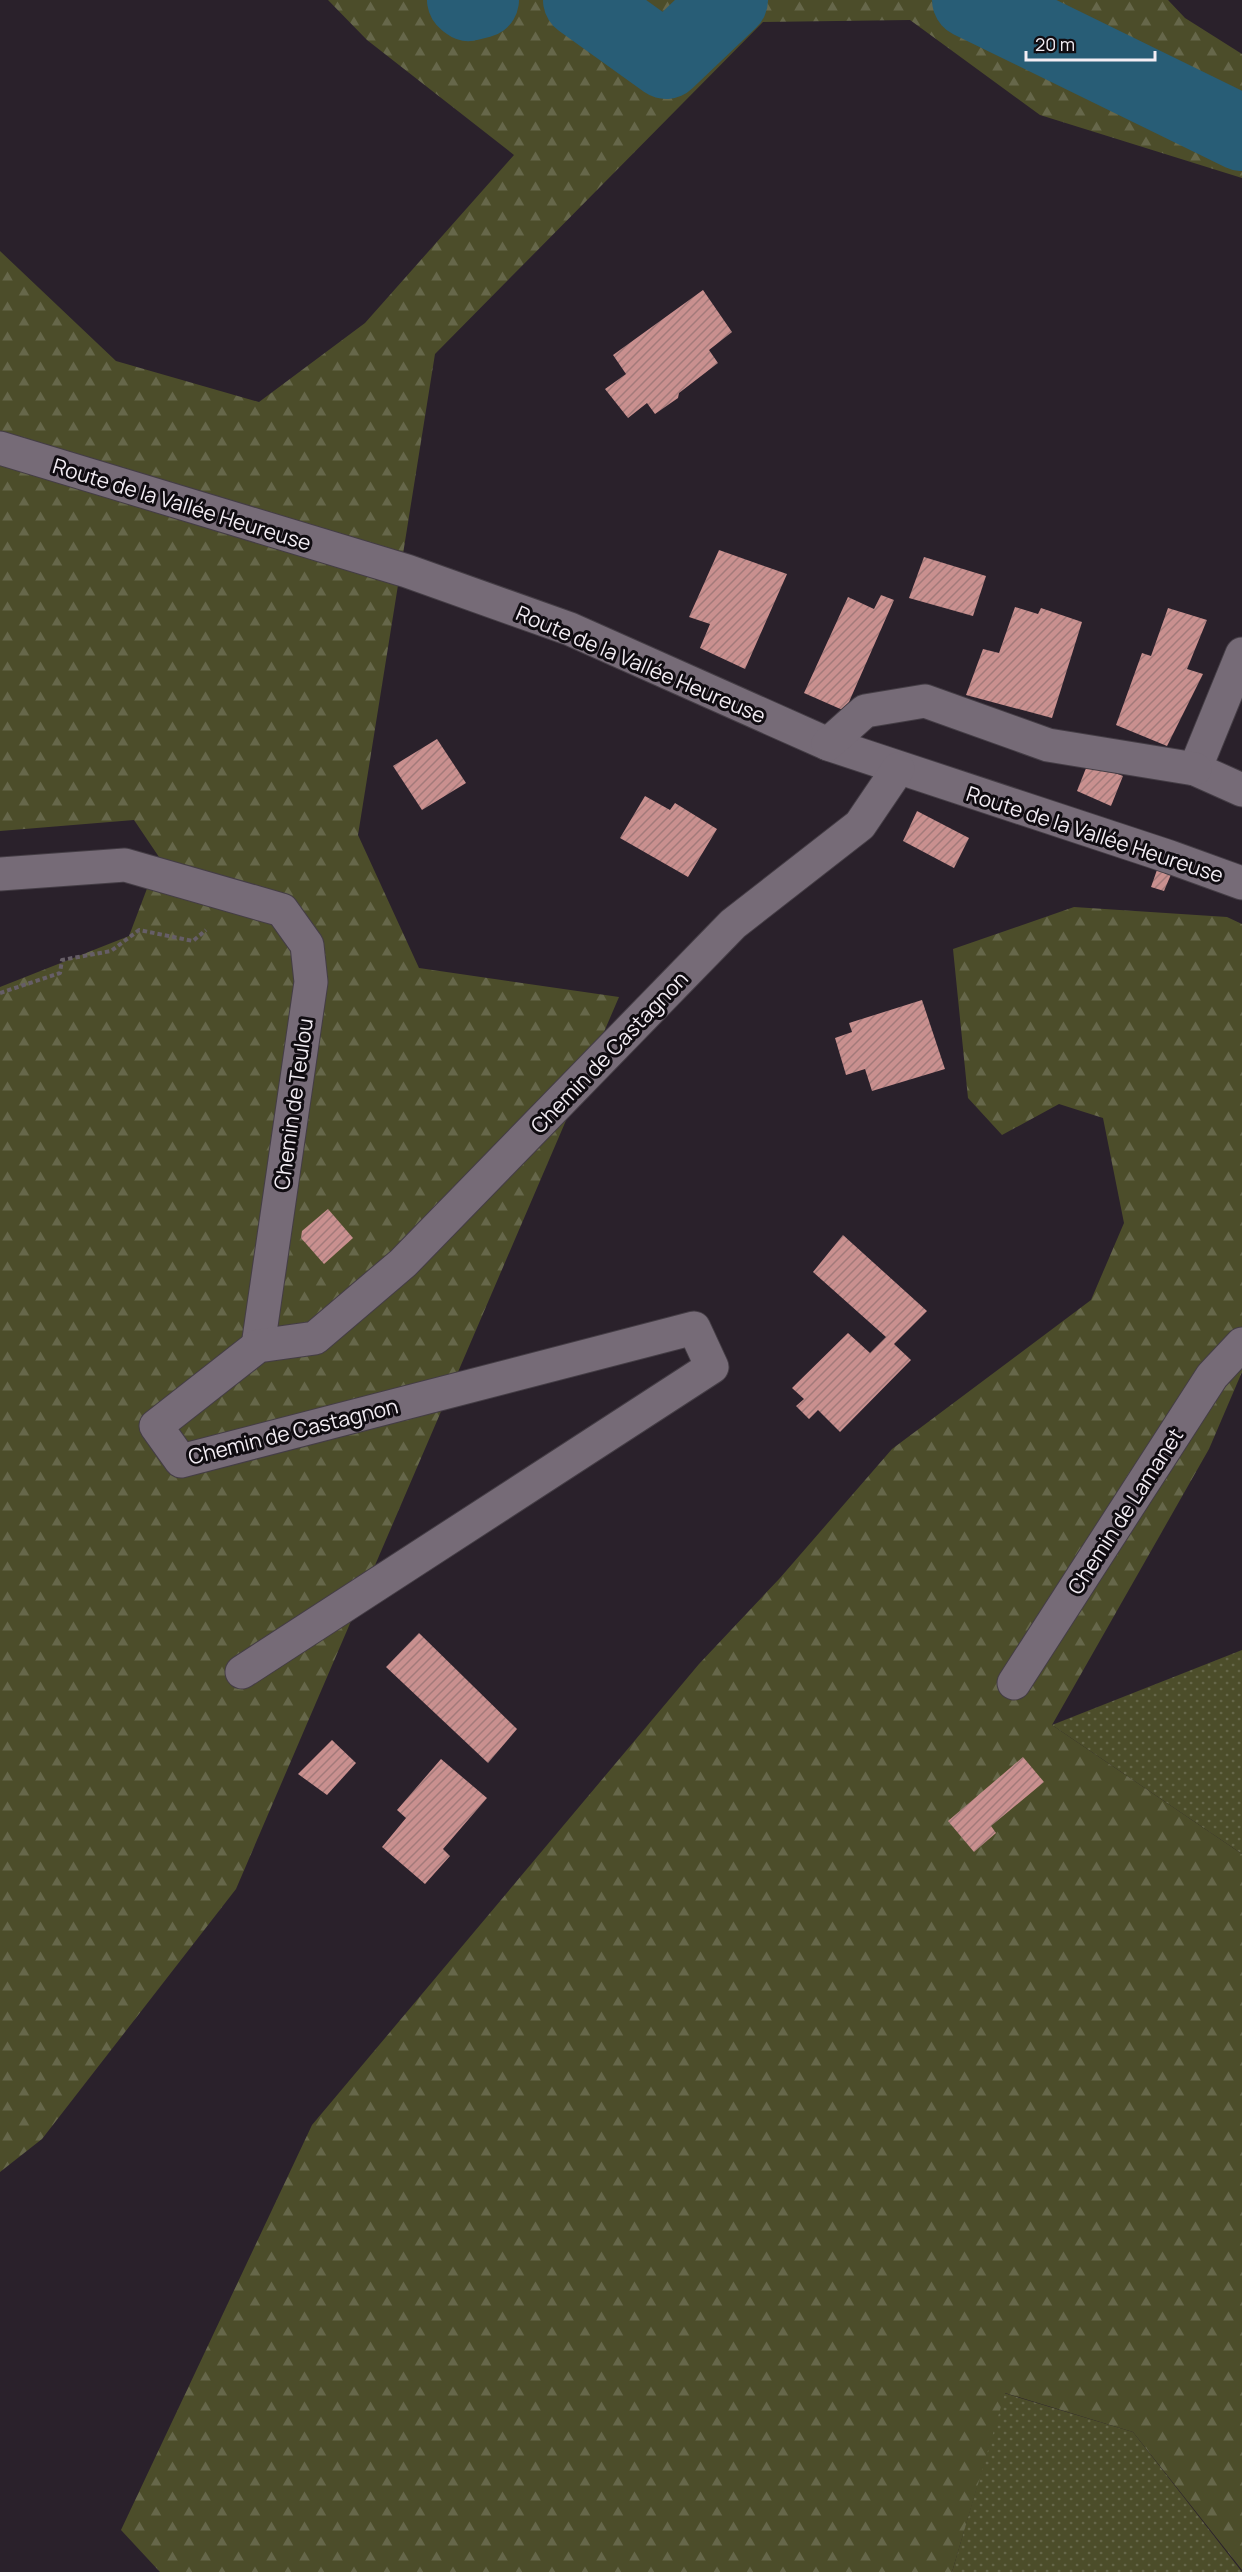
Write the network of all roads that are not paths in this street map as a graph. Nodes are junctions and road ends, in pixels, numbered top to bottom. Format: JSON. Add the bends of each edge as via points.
{"nodes":[{"id":1,"x":0,"y":448,"type":"edge"},
{"id":2,"x":1242,"y":654,"type":"edge"},
{"id":3,"x":828,"y":744,"type":"junction"},
{"id":4,"x":898,"y":769,"type":"junction"},
{"id":5,"x":1195,"y":769,"type":"junction"},
{"id":6,"x":1242,"y":790,"type":"edge"},
{"id":7,"x":0,"y":874,"type":"edge"},
{"id":8,"x":1242,"y":883,"type":"edge"},
{"id":9,"x":1242,"y":1344,"type":"edge"},
{"id":10,"x":258,"y":1346,"type":"junction"},
{"id":11,"x":242,"y":1672,"type":"dead end"},
{"id":12,"x":1014,"y":1683,"type":"dead end"}],
"edges":[{"from":1,"to":3,"type":"street","name":"Route de la Vallée Heureuse","via":[[407,572],[570,629]]},
{"from":2,"to":5,"type":"street"},
{"from":3,"to":4,"type":"street","name":"Route de la Vallée Heureuse"},
{"from":3,"to":5,"type":"street","via":[[865,711],[925,701],[1048,745]]},
{"from":4,"to":8,"type":"street","name":"Route de la Vallée Heureuse"},
{"from":4,"to":10,"type":"street","name":"Chemin de Castagnon","via":[[860,825],[733,924],[403,1263],[315,1338]]},
{"from":5,"to":6,"type":"street"},
{"from":7,"to":10,"type":"street","name":"Chemin de Teulou","via":[[125,865],[282,910],[307,945],[311,982]]},
{"from":9,"to":12,"type":"street","name":"Chemin de Lamanet","via":[[1212,1376]]},
{"from":10,"to":11,"type":"street","name":"Chemin de Castagnon","via":[[156,1426],[181,1461],[694,1328],[712,1367]]}]}
